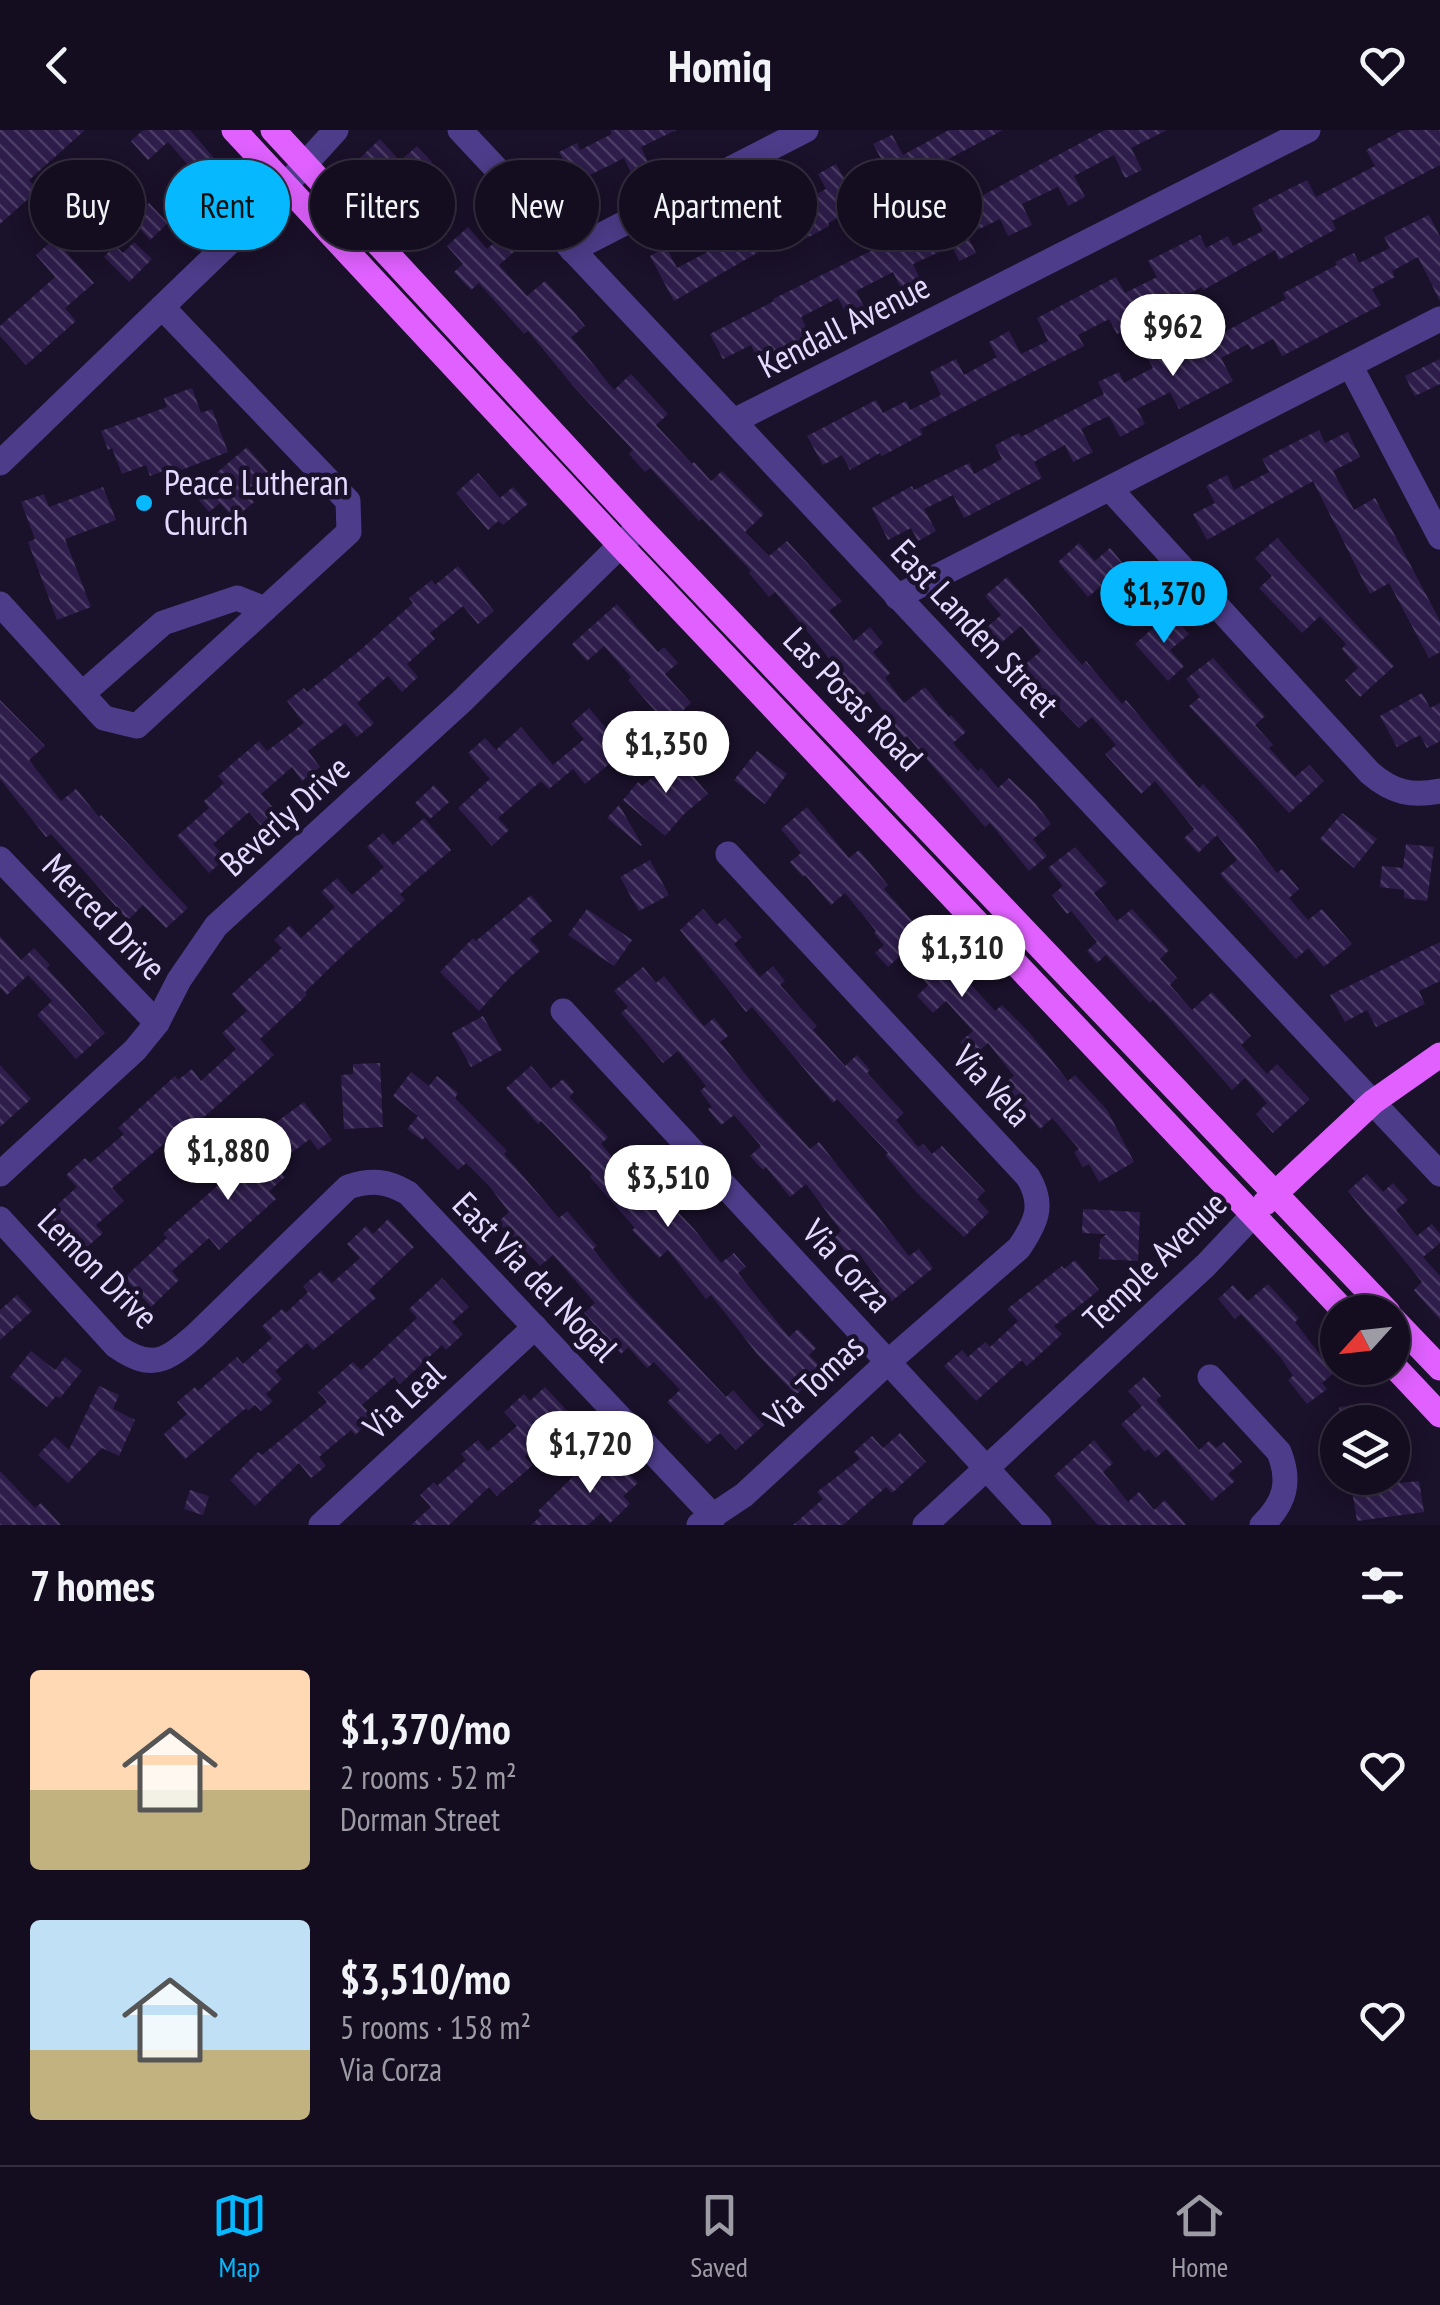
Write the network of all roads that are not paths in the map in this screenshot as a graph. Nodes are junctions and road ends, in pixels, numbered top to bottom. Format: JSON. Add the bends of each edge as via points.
{"nodes":[{"id":1,"x":234,"y":130,"type":"edge"},
{"id":2,"x":273,"y":130,"type":"edge"},
{"id":3,"x":336,"y":130,"type":"edge"},
{"id":4,"x":460,"y":130,"type":"edge"},
{"id":5,"x":806,"y":130,"type":"edge"},
{"id":6,"x":1308,"y":130,"type":"edge"},
{"id":7,"x":262,"y":160,"type":"edge"},
{"id":8,"x":488,"y":160,"type":"edge"},
{"id":9,"x":304,"y":164,"type":"junction"},
{"id":10,"x":290,"y":179,"type":"edge"},
{"id":11,"x":290,"y":190,"type":"edge"},
{"id":12,"x":599,"y":236,"type":"edge"},
{"id":13,"x":221,"y":250,"type":"edge"},
{"id":14,"x":572,"y":250,"type":"edge"},
{"id":15,"x":162,"y":306,"type":"junction"},
{"id":16,"x":1440,"y":319,"type":"edge"},
{"id":17,"x":1350,"y":364,"type":"junction"},
{"id":18,"x":734,"y":421,"type":"junction"},
{"id":19,"x":0,"y":463,"type":"edge"},
{"id":20,"x":1110,"y":488,"type":"junction"},
{"id":21,"x":639,"y":526,"type":"junction"},
{"id":22,"x":1440,"y":537,"type":"edge"},
{"id":23,"x":620,"y":545,"type":"junction"},
{"id":24,"x":897,"y":597,"type":"junction"},
{"id":25,"x":0,"y":604,"type":"edge"},
{"id":26,"x":265,"y":609,"type":"junction"},
{"id":27,"x":82,"y":694,"type":"junction"},
{"id":28,"x":1440,"y":790,"type":"edge"},
{"id":29,"x":728,"y":854,"type":"dead end"},
{"id":30,"x":0,"y":860,"type":"edge"},
{"id":31,"x":563,"y":1010,"type":"dead end"},
{"id":32,"x":157,"y":1023,"type":"junction"},
{"id":33,"x":1440,"y":1055,"type":"edge"},
{"id":34,"x":1372,"y":1102,"type":"junction"},
{"id":35,"x":0,"y":1174,"type":"edge"},
{"id":36,"x":1440,"y":1174,"type":"edge"},
{"id":37,"x":1276,"y":1193,"type":"junction"},
{"id":38,"x":1254,"y":1214,"type":"junction"},
{"id":39,"x":0,"y":1219,"type":"edge"},
{"id":40,"x":1019,"y":1248,"type":"joint"},
{"id":41,"x":1329,"y":1295,"type":"edge"},
{"id":42,"x":1371,"y":1295,"type":"edge"},
{"id":43,"x":535,"y":1327,"type":"junction"},
{"id":44,"x":1410,"y":1336,"type":"edge"},
{"id":45,"x":150,"y":1362,"type":"joint"},
{"id":46,"x":888,"y":1362,"type":"junction"},
{"id":47,"x":1440,"y":1368,"type":"edge"},
{"id":48,"x":1210,"y":1377,"type":"dead end"},
{"id":49,"x":1410,"y":1383,"type":"edge"},
{"id":50,"x":1440,"y":1415,"type":"edge"},
{"id":51,"x":986,"y":1468,"type":"junction"},
{"id":52,"x":706,"y":1521,"type":"edge"},
{"id":53,"x":321,"y":1525,"type":"edge"},
{"id":54,"x":925,"y":1525,"type":"edge"},
{"id":55,"x":1038,"y":1525,"type":"edge"},
{"id":56,"x":1262,"y":1525,"type":"edge"}],
"edges":[{"from":1,"to":7,"type":"main road","name":"Las Posas Road"},
{"from":2,"to":9,"type":"main road","name":"Las Posas Road"},
{"from":3,"to":9,"type":"street"},
{"from":4,"to":8,"type":"street","name":"East Landen Street"},
{"from":5,"to":12,"type":"street"},
{"from":6,"to":18,"type":"street","name":"Kendall Avenue"},
{"from":9,"to":10,"type":"street"},
{"from":9,"to":21,"type":"main road","name":"Las Posas Road"},
{"from":11,"to":23,"type":"main road","name":"Las Posas Road"},
{"from":13,"to":15,"type":"street"},
{"from":14,"to":18,"type":"street","name":"East Landen Street"},
{"from":15,"to":19,"type":"street"},
{"from":15,"to":26,"type":"street","via":[[348,501],[348,532]]},
{"from":16,"to":17,"type":"street"},
{"from":17,"to":20,"type":"street"},
{"from":17,"to":22,"type":"street"},
{"from":18,"to":24,"type":"street","name":"East Landen Street"},
{"from":20,"to":24,"type":"street"},
{"from":20,"to":28,"type":"street","via":[[1384,785],[1402,793]]},
{"from":21,"to":23,"type":"street","name":"Beverly Drive"},
{"from":21,"to":37,"type":"main road","name":"Las Posas Road"},
{"from":23,"to":32,"type":"street","name":"Beverly Drive","via":[[216,926]]},
{"from":23,"to":38,"type":"main road","name":"Las Posas Road"},
{"from":24,"to":34,"type":"street","name":"East Landen Street"},
{"from":25,"to":27,"type":"street"},
{"from":26,"to":27,"type":"street","via":[[237,598],[162,623]]},
{"from":26,"to":27,"type":"street","via":[[137,726],[104,718]]},
{"from":29,"to":40,"type":"street","name":"Via Vela","via":[[1028,1177],[1038,1213]]},
{"from":30,"to":32,"type":"street","name":"Merced Drive"},
{"from":31,"to":46,"type":"street","name":"Via Corza"},
{"from":32,"to":35,"type":"street","name":"Beverly Drive"},
{"from":33,"to":34,"type":"main road","name":"Temple Avenue"},
{"from":34,"to":36,"type":"street","name":"East Landen Street"},
{"from":34,"to":37,"type":"main road","name":"Temple Avenue"},
{"from":37,"to":38,"type":"main road","name":"Temple Avenue"},
{"from":37,"to":42,"type":"main road","name":"Las Posas Road"},
{"from":38,"to":41,"type":"main road","name":"Las Posas Road"},
{"from":38,"to":51,"type":"street","name":"Temple Avenue"},
{"from":39,"to":45,"type":"street","name":"Lemon Drive","via":[[116,1346]]},
{"from":40,"to":46,"type":"street","name":"Via Tomas"},
{"from":43,"to":45,"type":"street","name":"East Via del Nogal","via":[[408,1193],[382,1181],[365,1182],[335,1197],[176,1351]]},
{"from":43,"to":52,"type":"street","name":"East Via del Nogal"},
{"from":43,"to":53,"type":"street","name":"Via Leal"},
{"from":44,"to":47,"type":"main road","name":"Las Posas Road"},
{"from":46,"to":51,"type":"street","name":"Via Corza"},
{"from":46,"to":52,"type":"street","name":"Via Tomas","via":[[744,1495]]},
{"from":48,"to":56,"type":"street","via":[[1285,1467],[1283,1498]]},
{"from":49,"to":50,"type":"main road"},
{"from":51,"to":54,"type":"street","name":"Temple Avenue"},
{"from":51,"to":55,"type":"street","name":"Via Corza"}]}
